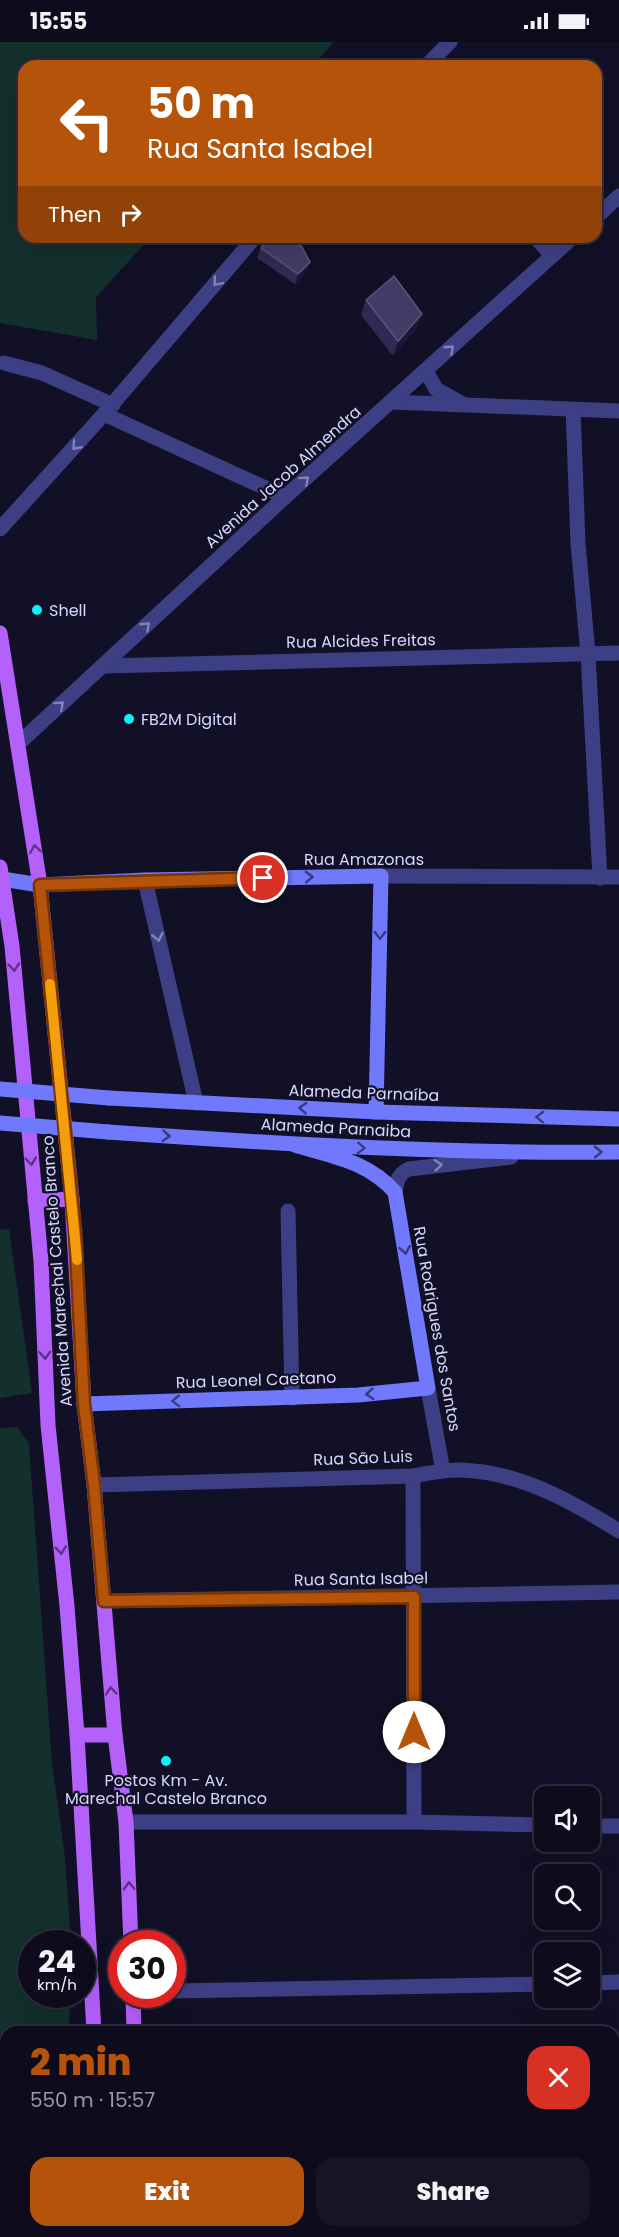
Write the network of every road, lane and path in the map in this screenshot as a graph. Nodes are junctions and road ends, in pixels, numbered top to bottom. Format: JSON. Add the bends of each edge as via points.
{"nodes":[{"id":1,"x":450,"y":42,"type":"edge"},
{"id":2,"x":432,"y":60,"type":"edge"},
{"id":3,"x":619,"y":196,"type":"edge"},
{"id":4,"x":602,"y":212,"type":"edge"},
{"id":5,"x":250,"y":243,"type":"edge"},
{"id":6,"x":541,"y":243,"type":"edge"},
{"id":7,"x":566,"y":243,"type":"edge"},
{"id":8,"x":552,"y":255,"type":"junction"},
{"id":9,"x":4,"y":363,"type":"dead end"},
{"id":10,"x":426,"y":371,"type":"junction"},
{"id":11,"x":392,"y":402,"type":"junction"},
{"id":12,"x":466,"y":405,"type":"junction"},
{"id":13,"x":573,"y":409,"type":"junction"},
{"id":14,"x":109,"y":410,"type":"junction"},
{"id":15,"x":619,"y":411,"type":"edge"},
{"id":16,"x":285,"y":497,"type":"junction"},
{"id":17,"x":0,"y":529,"type":"edge"},
{"id":18,"x":0,"y":633,"type":"edge"},
{"id":19,"x":619,"y":653,"type":"edge"},
{"id":20,"x":588,"y":654,"type":"junction"},
{"id":21,"x":103,"y":666,"type":"junction"},
{"id":22,"x":18,"y":744,"type":"junction"},
{"id":23,"x":1,"y":873,"type":"edge"},
{"id":24,"x":381,"y":876,"type":"junction"},
{"id":25,"x":619,"y":877,"type":"edge"},
{"id":26,"x":600,"y":878,"type":"junction"},
{"id":27,"x":145,"y":880,"type":"junction"},
{"id":28,"x":40,"y":885,"type":"junction"},
{"id":29,"x":0,"y":1089,"type":"edge"},
{"id":30,"x":196,"y":1103,"type":"junction"},
{"id":31,"x":376,"y":1112,"type":"junction"},
{"id":32,"x":619,"y":1119,"type":"edge"},
{"id":33,"x":0,"y":1123,"type":"edge"},
{"id":34,"x":295,"y":1145,"type":"junction"},
{"id":35,"x":563,"y":1152,"type":"junction"},
{"id":36,"x":619,"y":1152,"type":"edge"},
{"id":37,"x":395,"y":1192,"type":"junction"},
{"id":38,"x":72,"y":1199,"type":"junction"},
{"id":39,"x":35,"y":1201,"type":"junction"},
{"id":40,"x":288,"y":1211,"type":"dead end"},
{"id":41,"x":429,"y":1388,"type":"junction"},
{"id":42,"x":292,"y":1398,"type":"junction"},
{"id":43,"x":84,"y":1404,"type":"junction"},
{"id":44,"x":443,"y":1471,"type":"junction"},
{"id":45,"x":413,"y":1476,"type":"junction"},
{"id":46,"x":94,"y":1485,"type":"junction"},
{"id":47,"x":619,"y":1531,"type":"edge"},
{"id":48,"x":619,"y":1592,"type":"edge"},
{"id":49,"x":414,"y":1597,"type":"junction"},
{"id":50,"x":104,"y":1601,"type":"junction"},
{"id":51,"x":77,"y":1735,"type":"junction"},
{"id":52,"x":115,"y":1735,"type":"junction"},
{"id":53,"x":126,"y":1822,"type":"junction"},
{"id":54,"x":414,"y":1822,"type":"junction"},
{"id":55,"x":534,"y":1825,"type":"edge"},
{"id":56,"x":600,"y":1826,"type":"edge"},
{"id":57,"x":619,"y":1826,"type":"edge"},
{"id":58,"x":130,"y":1930,"type":"edge"},
{"id":59,"x":619,"y":1982,"type":"edge"},
{"id":60,"x":600,"y":1983,"type":"edge"},
{"id":61,"x":534,"y":1984,"type":"edge"},
{"id":62,"x":186,"y":1990,"type":"edge"},
{"id":63,"x":133,"y":2008,"type":"edge"},
{"id":64,"x":94,"y":2026,"type":"edge"},
{"id":65,"x":134,"y":2026,"type":"edge"}],
"edges":[{"from":1,"to":2,"type":"street"},
{"from":3,"to":4,"type":"street"},
{"from":5,"to":14,"type":"street","one_way":true},
{"from":6,"to":8,"type":"street"},
{"from":7,"to":8,"type":"street","name":"Avenida Jacob Almendra"},
{"from":10,"to":8,"type":"street","name":"Avenida Jacob Almendra","one_way":true},
{"from":9,"to":14,"type":"street","via":[[42,373]]},
{"from":10,"to":11,"type":"street","name":"Avenida Jacob Almendra"},
{"from":10,"to":12,"type":"street","via":[[436,389]]},
{"from":11,"to":12,"type":"street"},
{"from":16,"to":11,"type":"street","name":"Avenida Jacob Almendra","one_way":true},
{"from":12,"to":13,"type":"street"},
{"from":13,"to":15,"type":"street"},
{"from":13,"to":20,"type":"street","via":[[578,543]]},
{"from":14,"to":16,"type":"street"},
{"from":14,"to":17,"type":"street","one_way":true},
{"from":21,"to":16,"type":"street","name":"Avenida Jacob Almendra","one_way":true},
{"from":18,"to":22,"type":"main road","name":"Avenida Marechal Castelo Branco"},
{"from":19,"to":20,"type":"street","name":"Rua Alcides Freitas"},
{"from":20,"to":21,"type":"street","name":"Rua Alcides Freitas"},
{"from":20,"to":26,"type":"street"},
{"from":22,"to":21,"type":"street","name":"Avenida Jacob Almendra","one_way":true},
{"from":28,"to":22,"type":"main road","name":"Avenida Marechal Castelo Branco","one_way":true},
{"from":23,"to":28,"type":"main road","name":"Rua Amazonas"},
{"from":23,"to":39,"type":"main road","name":"Avenida Marechal Castelo Branco","one_way":true,"via":[[12,946]]},
{"from":24,"to":26,"type":"street","name":"Rua Amazonas"},
{"from":27,"to":24,"type":"main road","name":"Rua Amazonas","one_way":true},
{"from":24,"to":31,"type":"main road","one_way":true},
{"from":25,"to":26,"type":"street","name":"Rua Amazonas"},
{"from":27,"to":28,"type":"main road","name":"Rua Amazonas"},
{"from":27,"to":30,"type":"street","one_way":true},
{"from":28,"to":38,"type":"main road","name":"Avenida Marechal Castelo Branco"},
{"from":29,"to":30,"type":"main road","name":"Alameda Parnaíba","bridge":true},
{"from":31,"to":30,"type":"main road","name":"Alameda Parnaíba","one_way":true},
{"from":32,"to":31,"type":"main road","name":"Alameda Parnaíba","one_way":true},
{"from":33,"to":34,"type":"main road","name":"Alameda Parnaiba","one_way":true,"bridge":true},
{"from":34,"to":35,"type":"main road","name":"Alameda Parnaiba","one_way":true},
{"from":34,"to":37,"type":"main road","via":[[370,1170]]},
{"from":35,"to":36,"type":"main road","name":"Alameda Parnaiba","one_way":true},
{"from":37,"to":35,"type":"street","name":"Alameda Parnaiba","one_way":true,"via":[[398,1179],[409,1169]]},
{"from":37,"to":41,"type":"main road","name":"Rua Rodrigues dos Santos","one_way":true},
{"from":38,"to":39,"type":"main road"},
{"from":38,"to":43,"type":"main road","name":"Avenida Marechal Castelo Branco"},
{"from":39,"to":51,"type":"main road","name":"Avenida Marechal Castelo Branco","one_way":true,"via":[[48,1425]]},
{"from":40,"to":42,"type":"street"},
{"from":41,"to":42,"type":"main road","name":"Rua Leonel Caetano","one_way":true},
{"from":41,"to":44,"type":"street","name":"Rua Rodrigues dos Santos"},
{"from":42,"to":43,"type":"main road","name":"Rua Leonel Caetano","one_way":true},
{"from":43,"to":46,"type":"main road","name":"Avenida Marechal Castelo Branco"},
{"from":44,"to":45,"type":"street","name":"Rua São Luis"},
{"from":44,"to":47,"type":"street","name":"Rua São Luis","via":[[496,1474],[540,1488]]},
{"from":45,"to":46,"type":"street","name":"Rua São Luis"},
{"from":45,"to":49,"type":"street"},
{"from":46,"to":50,"type":"main road","name":"Avenida Marechal Castelo Branco"},
{"from":48,"to":49,"type":"street","name":"Rua Santa Isabel"},
{"from":49,"to":50,"type":"street","name":"Rua Santa Isabel"},
{"from":49,"to":54,"type":"street"},
{"from":52,"to":50,"type":"main road","name":"Avenida Marechal Castelo Branco","one_way":true},
{"from":51,"to":52,"type":"main road"},
{"from":51,"to":64,"type":"main road","name":"Avenida Marechal Castelo Branco"},
{"from":52,"to":53,"type":"main road","name":"Avenida Marechal Castelo Branco"},
{"from":53,"to":54,"type":"street"},
{"from":58,"to":53,"type":"main road","name":"Avenida Marechal Castelo Branco","one_way":true},
{"from":54,"to":55,"type":"street"},
{"from":56,"to":57,"type":"street"},
{"from":59,"to":60,"type":"street"},
{"from":61,"to":62,"type":"street"},
{"from":63,"to":65,"type":"main road"}]}
